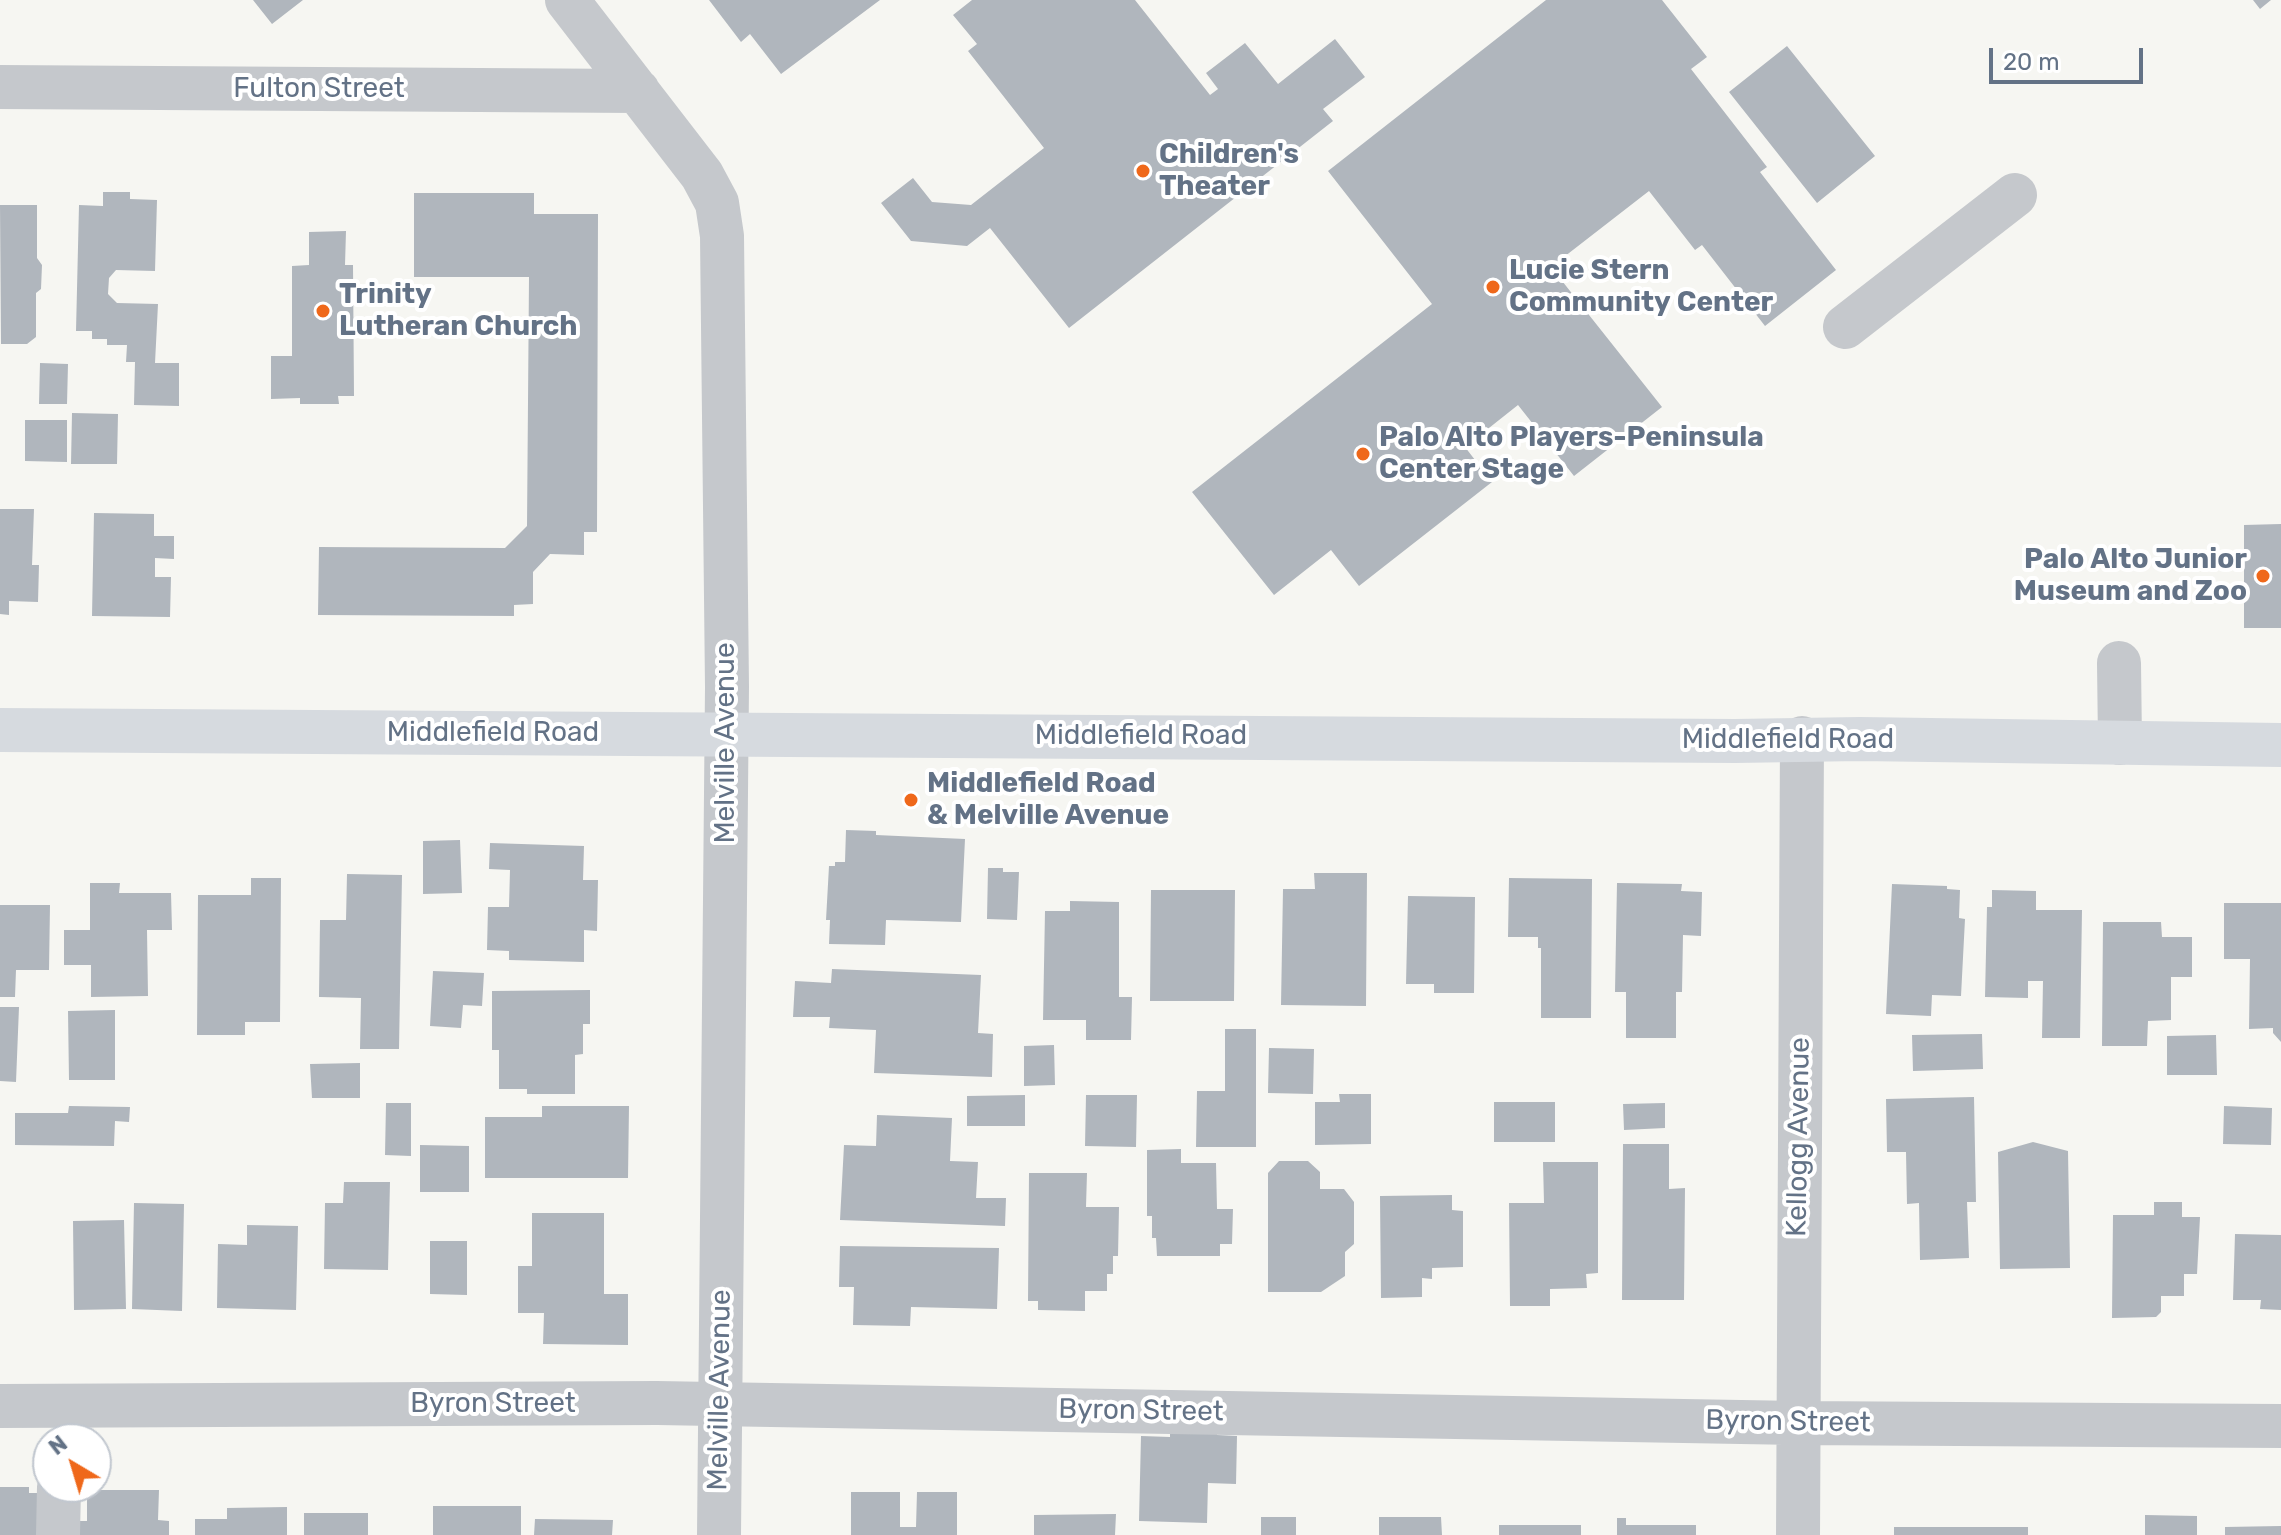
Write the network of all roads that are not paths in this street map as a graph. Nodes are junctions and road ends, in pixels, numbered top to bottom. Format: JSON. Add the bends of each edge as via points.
{"nodes":[{"id":1,"x":567,"y":0,"type":"edge"},
{"id":2,"x":0,"y":87,"type":"edge"},
{"id":3,"x":638,"y":91,"type":"junction"},
{"id":4,"x":2015,"y":195,"type":"dead end"},
{"id":5,"x":1845,"y":327,"type":"dead end"},
{"id":6,"x":2119,"y":663,"type":"dead end"},
{"id":7,"x":0,"y":730,"type":"edge"},
{"id":8,"x":726,"y":735,"type":"junction"},
{"id":9,"x":1802,"y":738,"type":"junction"},
{"id":10,"x":2120,"y":743,"type":"junction"},
{"id":11,"x":2281,"y":745,"type":"edge"},
{"id":12,"x":720,"y":1405,"type":"junction"},
{"id":13,"x":0,"y":1406,"type":"edge"},
{"id":14,"x":60,"y":1422,"type":"edge"},
{"id":15,"x":1798,"y":1423,"type":"junction"},
{"id":16,"x":2281,"y":1426,"type":"edge"},
{"id":17,"x":59,"y":1503,"type":"edge"},
{"id":18,"x":58,"y":1535,"type":"edge"},
{"id":19,"x":719,"y":1535,"type":"edge"},
{"id":20,"x":1798,"y":1535,"type":"edge"}],
"edges":[{"from":1,"to":3,"type":"street","name":"Melville Avenue"},
{"from":2,"to":3,"type":"street","name":"Fulton Street"},
{"from":3,"to":8,"type":"street","name":"Melville Avenue","via":[[702,175],[717,203],[722,236]]},
{"from":4,"to":5,"type":"street"},
{"from":6,"to":10,"type":"street"},
{"from":7,"to":8,"type":"main road","name":"Middlefield Road"},
{"from":8,"to":9,"type":"main road","name":"Middlefield Road"},
{"from":8,"to":12,"type":"street","name":"Melville Avenue"},
{"from":9,"to":10,"type":"main road","name":"Middlefield Road"},
{"from":9,"to":15,"type":"street","name":"Kellogg Avenue"},
{"from":10,"to":11,"type":"main road","name":"Middlefield Road"},
{"from":12,"to":14,"type":"street","name":"Byron Street"},
{"from":12,"to":15,"type":"street","name":"Byron Street"},
{"from":12,"to":19,"type":"street","name":"Melville Avenue"},
{"from":13,"to":14,"type":"street","name":"Byron Street"},
{"from":15,"to":16,"type":"street","name":"Byron Street"},
{"from":15,"to":20,"type":"street","name":"Kellogg Avenue"},
{"from":17,"to":18,"type":"street"}]}
